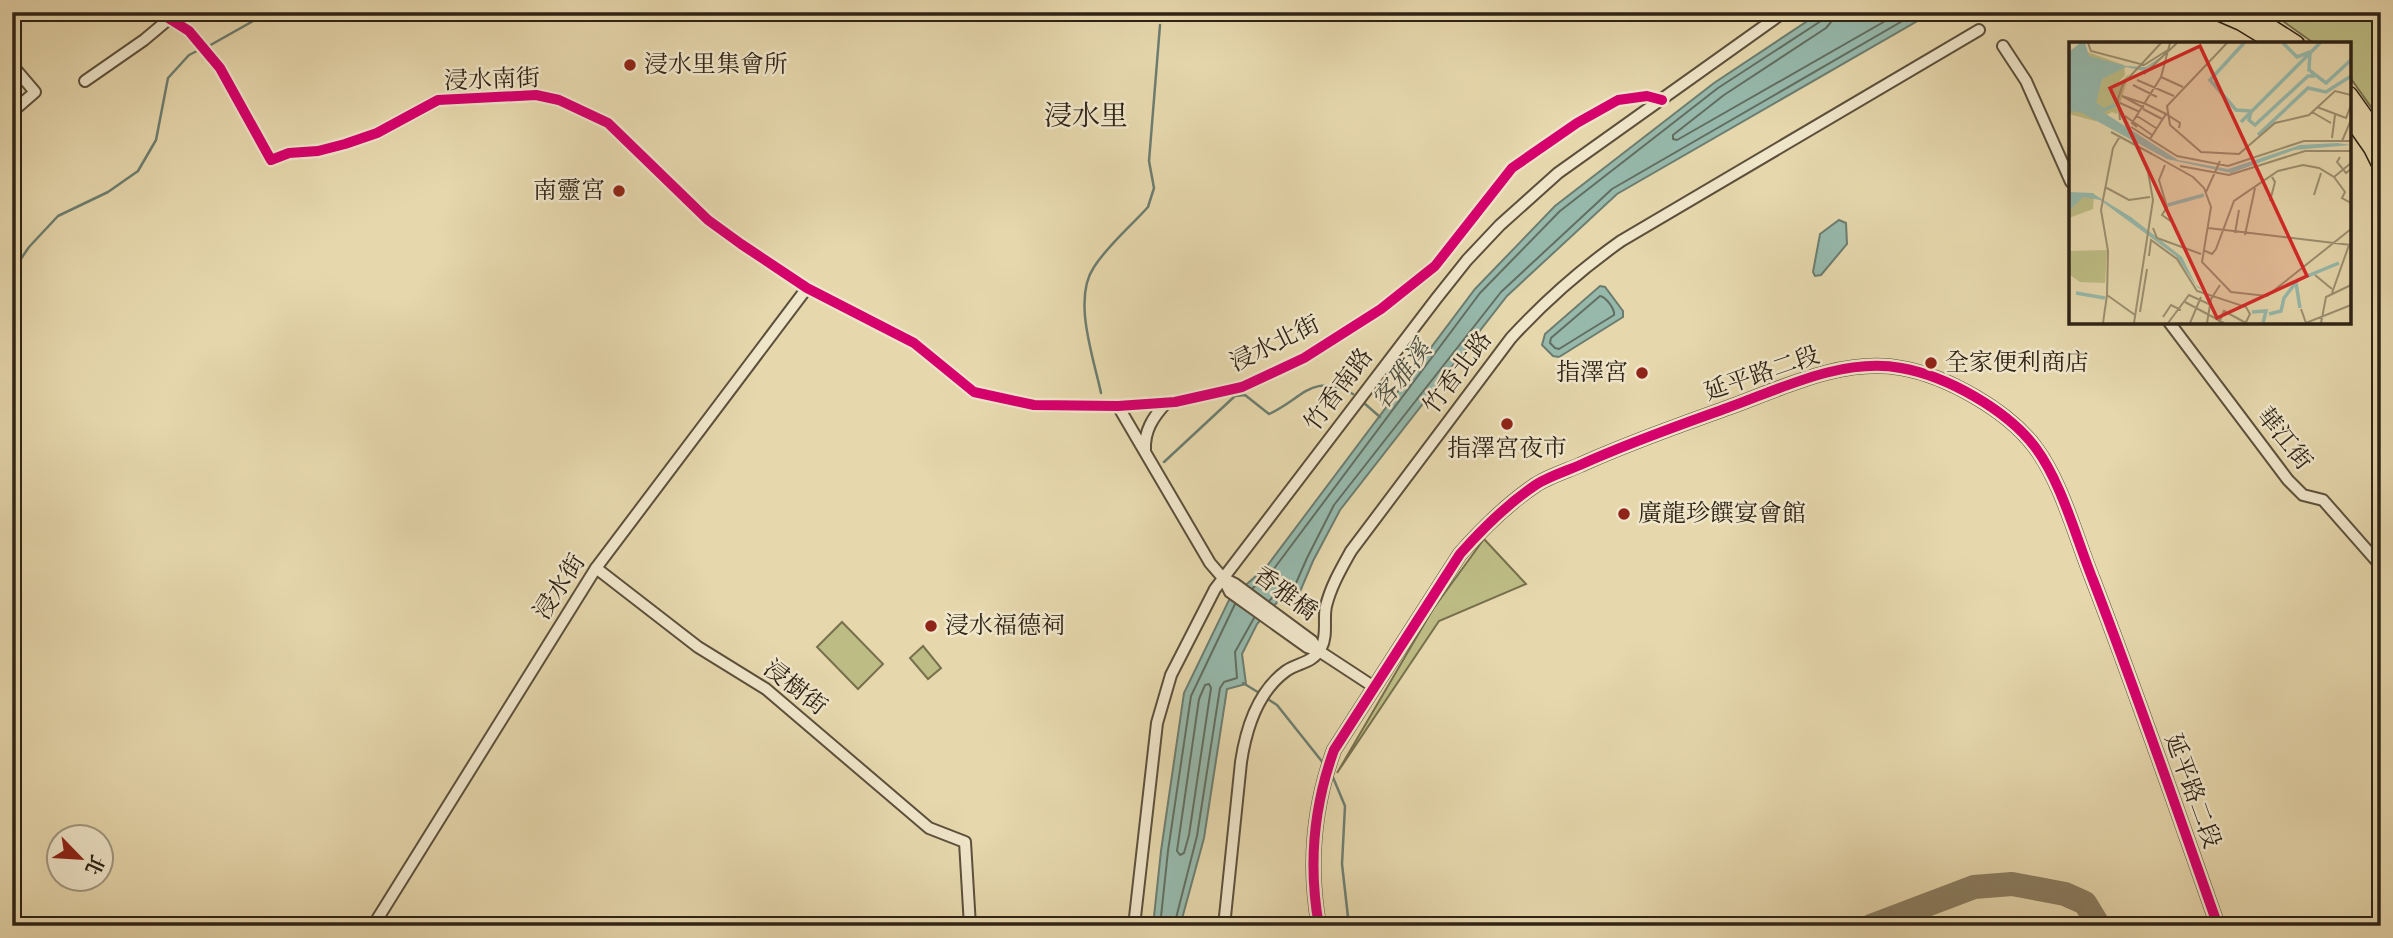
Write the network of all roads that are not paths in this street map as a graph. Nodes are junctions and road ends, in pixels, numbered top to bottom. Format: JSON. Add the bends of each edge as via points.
{"nodes":[{"id":1,"x":1784,"y":12,"type":"edge"},
{"id":2,"x":2218,"y":12,"type":"edge"},
{"id":3,"x":2245,"y":12,"type":"edge"},
{"id":4,"x":164,"y":15,"type":"edge"},
{"id":5,"x":1979,"y":30,"type":"dead end"},
{"id":6,"x":2274,"y":42,"type":"edge"},
{"id":7,"x":2293,"y":42,"type":"edge"},
{"id":8,"x":2003,"y":46,"type":"dead end"},
{"id":9,"x":12,"y":65,"type":"edge"},
{"id":10,"x":85,"y":81,"type":"dead end"},
{"id":11,"x":2351,"y":99,"type":"edge"},
{"id":12,"x":1662,"y":100,"type":"junction"},
{"id":13,"x":12,"y":112,"type":"edge"},
{"id":14,"x":2351,"y":118,"type":"edge"},
{"id":15,"x":2381,"y":140,"type":"edge"},
{"id":16,"x":2381,"y":166,"type":"edge"},
{"id":17,"x":2069,"y":178,"type":"edge"},
{"id":18,"x":807,"y":288,"type":"junction"},
{"id":19,"x":2171,"y":324,"type":"edge"},
{"id":20,"x":1166,"y":403,"type":"junction"},
{"id":21,"x":1118,"y":406,"type":"junction"},
{"id":22,"x":1145,"y":450,"type":"junction"},
{"id":23,"x":2381,"y":566,"type":"edge"},
{"id":24,"x":596,"y":568,"type":"junction"},
{"id":25,"x":1223,"y":578,"type":"junction"},
{"id":26,"x":1320,"y":651,"type":"junction"},
{"id":27,"x":1374,"y":687,"type":"junction"},
{"id":28,"x":373,"y":926,"type":"edge"},
{"id":29,"x":970,"y":926,"type":"edge"},
{"id":30,"x":1133,"y":926,"type":"edge"},
{"id":31,"x":1224,"y":926,"type":"edge"},
{"id":32,"x":1319,"y":926,"type":"edge"},
{"id":33,"x":2218,"y":926,"type":"edge"}],
"edges":[{"from":1,"to":12,"type":"street","name":"竹香南路"},
{"from":2,"to":6,"type":"main road"},
{"from":3,"to":7,"type":"main road"},
{"from":4,"to":10,"type":"street","via":[[144,40]]},
{"from":4,"to":18,"type":"street","name":"浸水南街","via":[[189,31],[220,68],[271,160],[377,133],[438,100],[536,95],[559,100],[607,123],[708,220]]},
{"from":5,"to":26,"type":"street","name":"竹香北路","via":[[1621,241],[1541,305],[1504,346],[1351,551],[1326,604]]},
{"from":8,"to":17,"type":"street","via":[[2026,81]]},
{"from":9,"to":13,"type":"street","via":[[35,92]]},
{"from":11,"to":15,"type":"main road"},
{"from":12,"to":20,"type":"street","name":"浸水北街","via":[[1647,96],[1618,100],[1512,168],[1435,266],[1381,309],[1304,358],[1242,387]]},
{"from":12,"to":25,"type":"street","name":"竹香南路","via":[[1558,173],[1466,260]]},
{"from":14,"to":16,"type":"main road"},
{"from":18,"to":21,"type":"street","name":"浸水北街","via":[[914,343],[974,392],[1034,405]]},
{"from":18,"to":24,"type":"street","name":"浸水街"},
{"from":19,"to":23,"type":"street","name":"華江街","via":[[2288,480],[2304,495],[2323,500]]},
{"from":20,"to":21,"type":"street","name":"浸水北街"},
{"from":20,"to":22,"type":"street","via":[[1149,426]]},
{"from":21,"to":22,"type":"street","name":"香雅橋"},
{"from":22,"to":25,"type":"street","name":"香雅橋"},
{"from":24,"to":28,"type":"street","name":"浸水街"},
{"from":24,"to":29,"type":"street","name":"浸樹街","via":[[698,647],[766,688],[929,828],[965,842]]},
{"from":25,"to":26,"type":"street","name":"香雅橋"},
{"from":25,"to":30,"type":"street","name":"竹香南路","via":[[1171,675],[1157,723]]},
{"from":26,"to":27,"type":"street"},
{"from":26,"to":31,"type":"street","via":[[1269,687],[1244,742]]},
{"from":27,"to":32,"type":"street","name":"延平路二段","via":[[1334,750],[1322,784],[1313,845]]},
{"from":27,"to":33,"type":"street","name":"延平路二段","via":[[1460,554],[1485,525],[1540,483],[1613,450],[1833,372],[1899,367],[1921,373],[1982,401],[2012,424],[2034,446],[2054,480]]}]}
